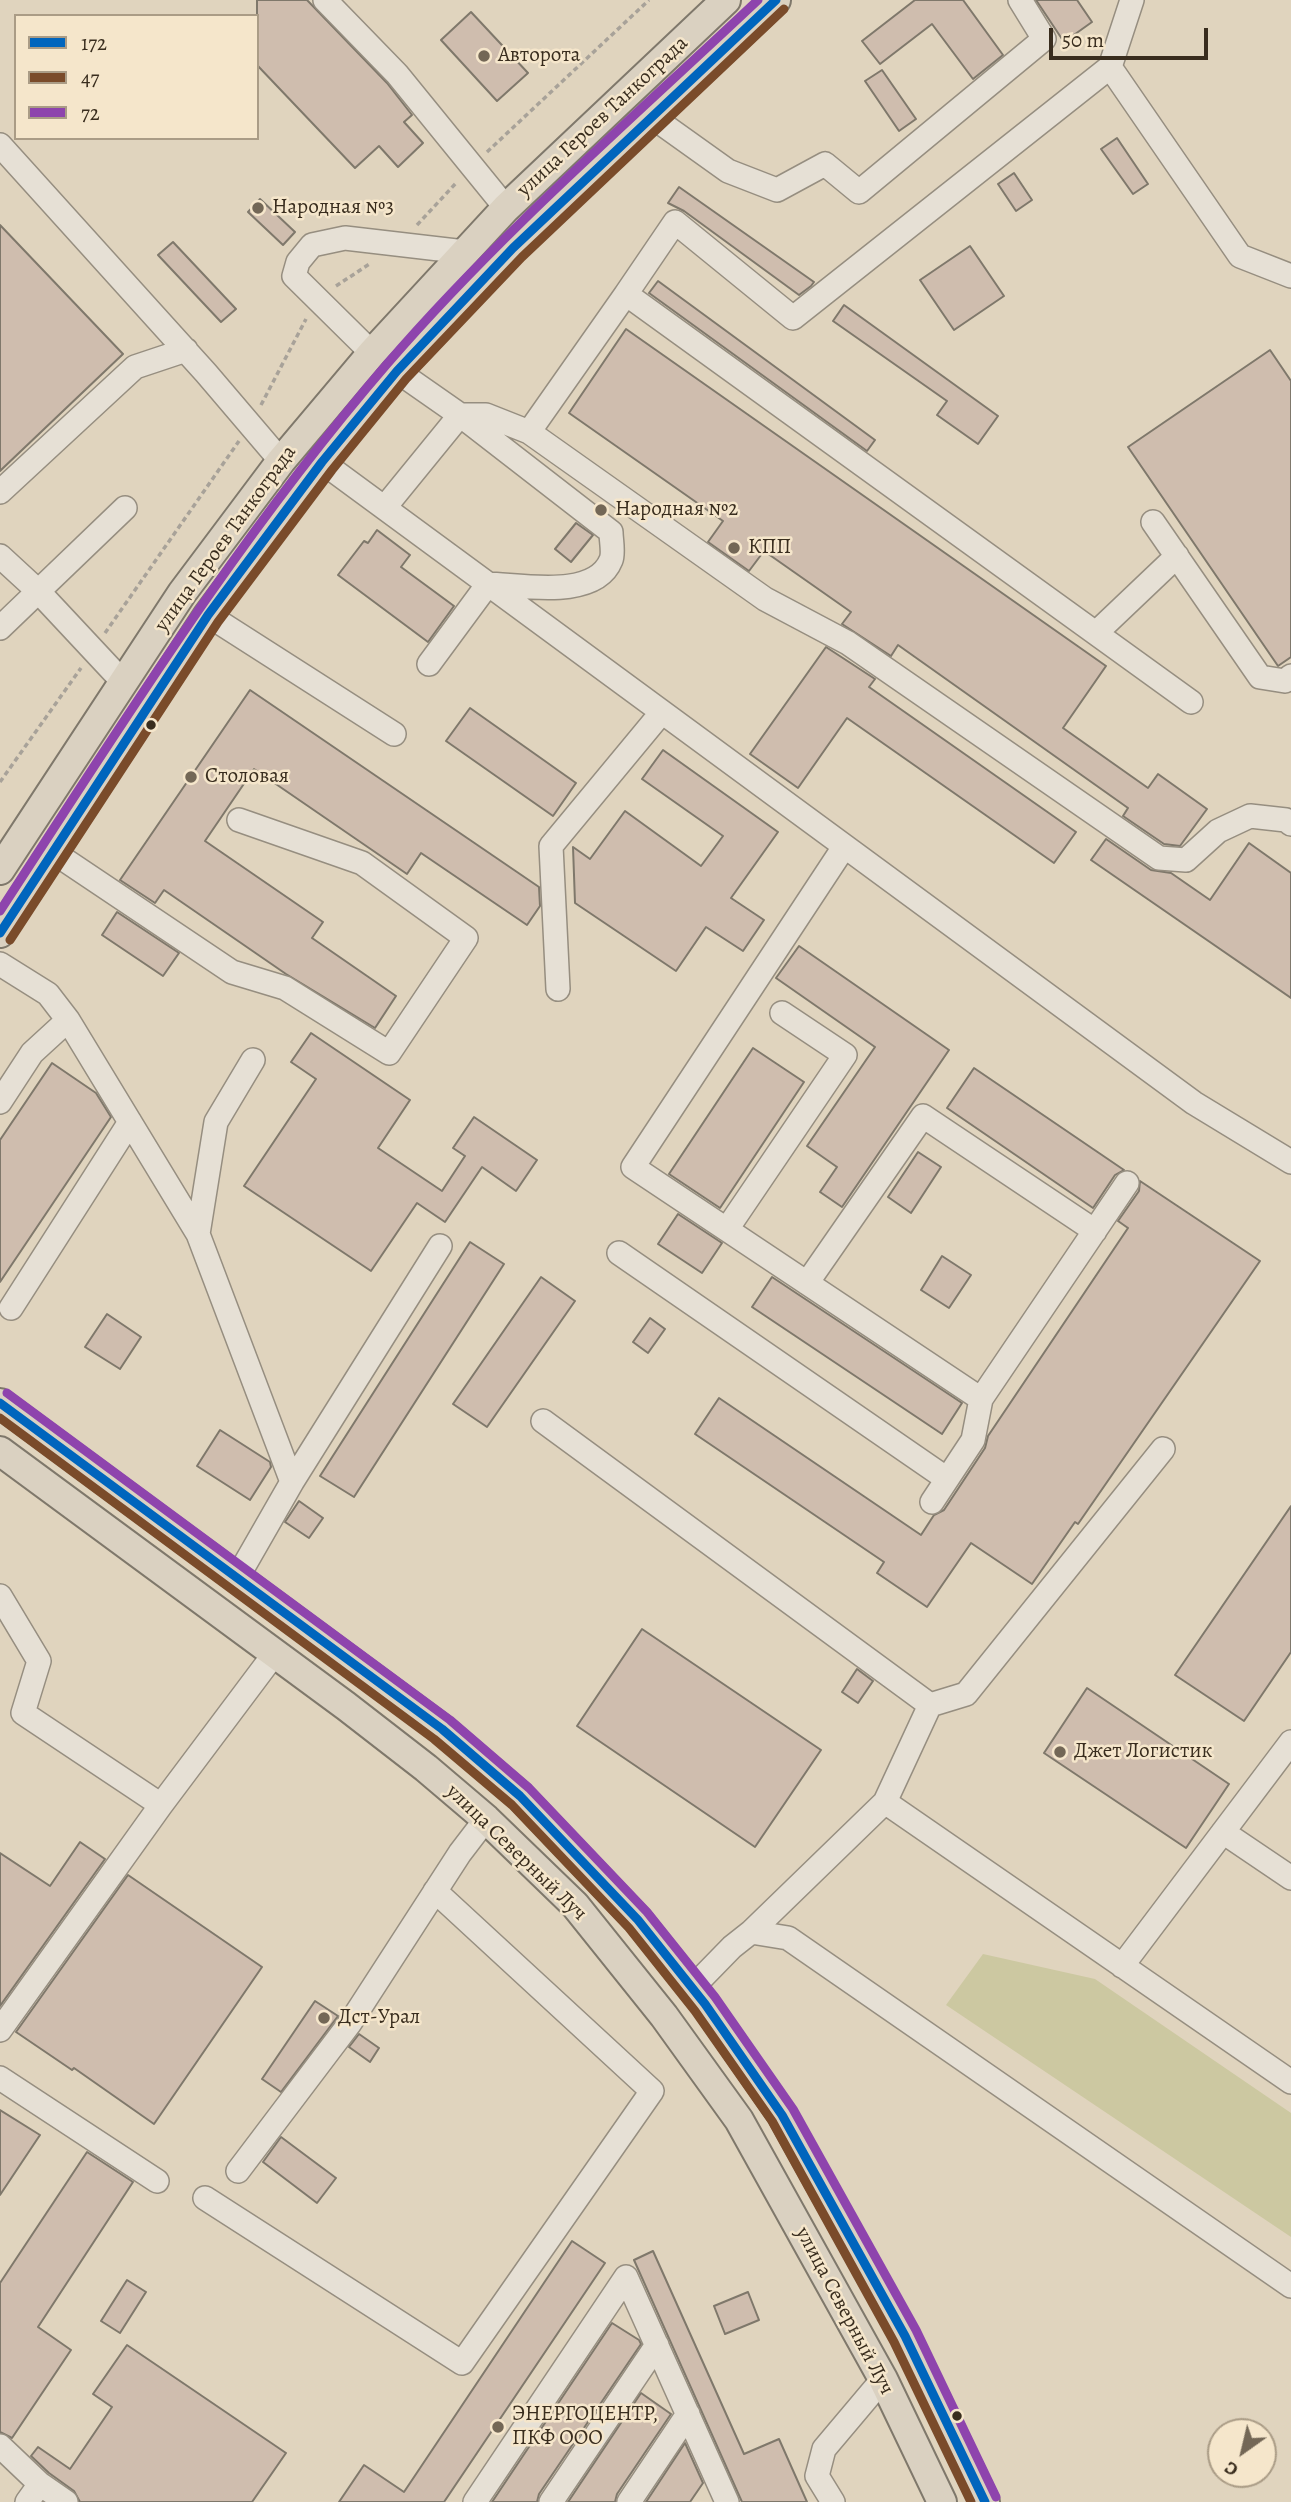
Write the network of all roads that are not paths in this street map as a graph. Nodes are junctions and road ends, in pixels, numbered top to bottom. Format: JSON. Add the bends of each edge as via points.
{"nodes":[{"id":1,"x":325,"y":0,"type":"edge"},
{"id":2,"x":726,"y":0,"type":"edge"},
{"id":3,"x":776,"y":0,"type":"edge"},
{"id":4,"x":1020,"y":0,"type":"edge"},
{"id":5,"x":1132,"y":0,"type":"edge"},
{"id":6,"x":1110,"y":67,"type":"junction"},
{"id":7,"x":651,"y":116,"type":"junction"},
{"id":8,"x":0,"y":145,"type":"edge"},
{"id":9,"x":506,"y":208,"type":"junction"},
{"id":10,"x":465,"y":253,"type":"junction"},
{"id":11,"x":1291,"y":276,"type":"edge"},
{"id":12,"x":626,"y":294,"type":"junction"},
{"id":13,"x":186,"y":350,"type":"junction"},
{"id":14,"x":372,"y":353,"type":"junction"},
{"id":15,"x":397,"y":371,"type":"junction"},
{"id":16,"x":460,"y":415,"type":"junction"},
{"id":17,"x":529,"y":432,"type":"junction"},
{"id":18,"x":281,"y":461,"type":"junction"},
{"id":19,"x":322,"y":462,"type":"junction"},
{"id":20,"x":0,"y":492,"type":"edge"},
{"id":21,"x":384,"y":507,"type":"junction"},
{"id":22,"x":125,"y":508,"type":"dead end"},
{"id":23,"x":1153,"y":522,"type":"dead end"},
{"id":24,"x":0,"y":556,"type":"edge"},
{"id":25,"x":1177,"y":556,"type":"junction"},
{"id":26,"x":488,"y":584,"type":"junction"},
{"id":27,"x":38,"y":591,"type":"junction"},
{"id":28,"x":208,"y":615,"type":"junction"},
{"id":29,"x":0,"y":628,"type":"edge"},
{"id":30,"x":1096,"y":633,"type":"junction"},
{"id":31,"x":429,"y":664,"type":"dead end"},
{"id":32,"x":1291,"y":676,"type":"edge"},
{"id":33,"x":124,"y":683,"type":"junction"},
{"id":34,"x":1191,"y":702,"type":"dead end"},
{"id":35,"x":662,"y":712,"type":"junction"},
{"id":36,"x":394,"y":734,"type":"dead end"},
{"id":37,"x":239,"y":820,"type":"dead end"},
{"id":38,"x":1291,"y":824,"type":"edge"},
{"id":39,"x":844,"y":846,"type":"junction"},
{"id":40,"x":53,"y":852,"type":"junction"},
{"id":41,"x":0,"y":870,"type":"edge"},
{"id":42,"x":0,"y":933,"type":"edge"},
{"id":43,"x":0,"y":964,"type":"edge"},
{"id":44,"x":558,"y":989,"type":"dead end"},
{"id":45,"x":782,"y":1013,"type":"dead end"},
{"id":46,"x":68,"y":1020,"type":"junction"},
{"id":47,"x":253,"y":1060,"type":"dead end"},
{"id":48,"x":0,"y":1102,"type":"edge"},
{"id":49,"x":130,"y":1122,"type":"junction"},
{"id":50,"x":1291,"y":1162,"type":"edge"},
{"id":51,"x":1127,"y":1183,"type":"dead end"},
{"id":52,"x":727,"y":1229,"type":"junction"},
{"id":53,"x":1095,"y":1231,"type":"junction"},
{"id":54,"x":198,"y":1234,"type":"junction"},
{"id":55,"x":440,"y":1246,"type":"dead end"},
{"id":56,"x":620,"y":1253,"type":"dead end"},
{"id":57,"x":807,"y":1283,"type":"junction"},
{"id":58,"x":11,"y":1308,"type":"dead end"},
{"id":59,"x":981,"y":1399,"type":"junction"},
{"id":60,"x":0,"y":1403,"type":"edge"},
{"id":61,"x":543,"y":1421,"type":"dead end"},
{"id":62,"x":1163,"y":1449,"type":"dead end"},
{"id":63,"x":0,"y":1451,"type":"edge"},
{"id":64,"x":947,"y":1479,"type":"junction"},
{"id":65,"x":292,"y":1482,"type":"junction"},
{"id":66,"x":932,"y":1502,"type":"dead end"},
{"id":67,"x":237,"y":1578,"type":"junction"},
{"id":68,"x":0,"y":1596,"type":"edge"},
{"id":69,"x":275,"y":1653,"type":"junction"},
{"id":70,"x":930,"y":1705,"type":"junction"},
{"id":71,"x":1291,"y":1742,"type":"edge"},
{"id":72,"x":885,"y":1802,"type":"junction"},
{"id":73,"x":160,"y":1805,"type":"junction"},
{"id":74,"x":486,"y":1819,"type":"junction"},
{"id":75,"x":1223,"y":1832,"type":"junction"},
{"id":76,"x":1291,"y":1878,"type":"edge"},
{"id":77,"x":435,"y":1891,"type":"junction"},
{"id":78,"x":751,"y":1932,"type":"junction"},
{"id":79,"x":1122,"y":1966,"type":"junction"},
{"id":80,"x":692,"y":1988,"type":"junction"},
{"id":81,"x":0,"y":2030,"type":"edge"},
{"id":82,"x":0,"y":2078,"type":"edge"},
{"id":83,"x":1291,"y":2082,"type":"edge"},
{"id":84,"x":238,"y":2171,"type":"dead end"},
{"id":85,"x":157,"y":2181,"type":"dead end"},
{"id":86,"x":205,"y":2198,"type":"dead end"},
{"id":87,"x":1291,"y":2286,"type":"edge"},
{"id":88,"x":657,"y":2345,"type":"junction"},
{"id":89,"x":883,"y":2379,"type":"junction"},
{"id":90,"x":688,"y":2414,"type":"junction"},
{"id":91,"x":0,"y":2446,"type":"edge"},
{"id":92,"x":723,"y":2492,"type":"edge"},
{"id":93,"x":33,"y":2493,"type":"edge"},
{"id":94,"x":935,"y":2500,"type":"edge"},
{"id":95,"x":66,"y":2502,"type":"edge"},
{"id":96,"x":475,"y":2502,"type":"edge"},
{"id":97,"x":551,"y":2502,"type":"edge"},
{"id":98,"x":629,"y":2502,"type":"edge"},
{"id":99,"x":705,"y":2502,"type":"edge"},
{"id":100,"x":832,"y":2502,"type":"edge"},
{"id":101,"x":985,"y":2502,"type":"edge"}],
"edges":[{"from":1,"to":9,"type":"lane","via":[[397,74]]},
{"from":2,"to":9,"type":"main road","name":"улица Героев Танкограда"},
{"from":3,"to":7,"type":"main road","name":"улица Героев Танкограда"},
{"from":4,"to":7,"type":"lane","via":[[1044,39],[859,192],[825,164],[777,190],[728,171]]},
{"from":5,"to":6,"type":"lane"},
{"from":6,"to":11,"type":"lane","via":[[1240,256]]},
{"from":6,"to":12,"type":"lane","via":[[793,318],[675,222]]},
{"from":7,"to":15,"type":"main road","name":"улица Героев Танкограда","via":[[513,248]]},
{"from":8,"to":13,"type":"lane"},
{"from":9,"to":10,"type":"main road","name":"улица Героев Танкограда"},
{"from":10,"to":14,"type":"main road","name":"улица Героев Танкограда"},
{"from":10,"to":14,"type":"lane","via":[[345,238],[313,245],[298,262],[294,276]]},
{"from":12,"to":17,"type":"lane"},
{"from":12,"to":30,"type":"lane"},
{"from":13,"to":18,"type":"lane"},
{"from":13,"to":20,"type":"lane","via":[[135,367]]},
{"from":14,"to":18,"type":"main road","name":"улица Героев Танкограда"},
{"from":15,"to":16,"type":"lane"},
{"from":15,"to":19,"type":"main road","name":"улица Героев Танкограда"},
{"from":16,"to":17,"type":"lane","via":[[486,415]]},
{"from":16,"to":21,"type":"lane"},
{"from":16,"to":26,"type":"lane","via":[[611,532],[612,559],[597,579],[573,587]]},
{"from":17,"to":38,"type":"lane","via":[[765,599],[848,643],[1159,858],[1186,860],[1218,831],[1250,816]]},
{"from":18,"to":33,"type":"main road","name":"улица Героев Танкограда","via":[[182,593]]},
{"from":19,"to":21,"type":"lane"},
{"from":19,"to":28,"type":"main road","name":"улица Героев Танкограда"},
{"from":21,"to":26,"type":"lane"},
{"from":22,"to":27,"type":"lane"},
{"from":23,"to":25,"type":"lane"},
{"from":24,"to":27,"type":"lane"},
{"from":25,"to":30,"type":"lane"},
{"from":25,"to":32,"type":"lane","via":[[1260,677],[1285,681]]},
{"from":26,"to":31,"type":"lane"},
{"from":26,"to":35,"type":"lane"},
{"from":27,"to":29,"type":"lane"},
{"from":27,"to":33,"type":"lane"},
{"from":28,"to":36,"type":"lane"},
{"from":28,"to":40,"type":"main road","name":"улица Героев Танкограда"},
{"from":30,"to":34,"type":"lane"},
{"from":33,"to":41,"type":"main road","name":"улица Героев Танкограда"},
{"from":35,"to":39,"type":"lane"},
{"from":35,"to":44,"type":"lane","via":[[551,846]]},
{"from":37,"to":40,"type":"lane","via":[[362,863],[466,938],[389,1053],[285,988],[232,972]]},
{"from":39,"to":50,"type":"lane","via":[[1195,1103]]},
{"from":39,"to":52,"type":"lane","via":[[633,1167]]},
{"from":40,"to":42,"type":"main road","name":"улица Героев Танкограда"},
{"from":43,"to":46,"type":"lane","via":[[48,994]]},
{"from":45,"to":52,"type":"lane","via":[[845,1055]]},
{"from":46,"to":48,"type":"lane","via":[[32,1053]]},
{"from":46,"to":49,"type":"lane"},
{"from":47,"to":54,"type":"lane","via":[[216,1122]]},
{"from":49,"to":54,"type":"lane"},
{"from":49,"to":58,"type":"lane"},
{"from":51,"to":53,"type":"lane"},
{"from":52,"to":57,"type":"lane"},
{"from":53,"to":57,"type":"lane","via":[[923,1116]]},
{"from":53,"to":59,"type":"lane"},
{"from":54,"to":65,"type":"lane"},
{"from":55,"to":65,"type":"lane"},
{"from":56,"to":64,"type":"lane"},
{"from":57,"to":59,"type":"lane"},
{"from":59,"to":64,"type":"lane","via":[[973,1440]]},
{"from":60,"to":67,"type":"main road","name":"улица Северный Луч"},
{"from":61,"to":70,"type":"lane"},
{"from":62,"to":70,"type":"lane","via":[[966,1694]]},
{"from":63,"to":69,"type":"main road","name":"улица Северный Луч"},
{"from":64,"to":66,"type":"lane"},
{"from":65,"to":67,"type":"lane"},
{"from":67,"to":80,"type":"main road","name":"улица Северный Луч","via":[[442,1729],[520,1796],[638,1920]]},
{"from":68,"to":73,"type":"lane","via":[[39,1661],[23,1713]]},
{"from":69,"to":73,"type":"lane"},
{"from":69,"to":74,"type":"main road","name":"улица Северный Луч"},
{"from":70,"to":72,"type":"lane"},
{"from":71,"to":75,"type":"lane"},
{"from":72,"to":78,"type":"lane"},
{"from":72,"to":79,"type":"lane"},
{"from":73,"to":81,"type":"lane"},
{"from":74,"to":77,"type":"lane"},
{"from":74,"to":89,"type":"main road","name":"улица Северный Луч","via":[[575,1905],[739,2120]]},
{"from":75,"to":76,"type":"lane"},
{"from":75,"to":79,"type":"lane"},
{"from":77,"to":84,"type":"lane","via":[[350,2023]]},
{"from":77,"to":86,"type":"lane","via":[[652,2091],[461,2363]]},
{"from":78,"to":80,"type":"lane"},
{"from":78,"to":87,"type":"lane","via":[[788,1938]]},
{"from":79,"to":83,"type":"lane"},
{"from":80,"to":101,"type":"main road","name":"улица Северный Луч","via":[[782,2115],[905,2336]]},
{"from":82,"to":85,"type":"lane"},
{"from":88,"to":90,"type":"lane"},
{"from":88,"to":96,"type":"lane","via":[[626,2277]]},
{"from":88,"to":97,"type":"lane"},
{"from":89,"to":94,"type":"main road","name":"улица Северный Луч"},
{"from":89,"to":100,"type":"lane","via":[[824,2449],[817,2476]]},
{"from":90,"to":92,"type":"lane"},
{"from":90,"to":98,"type":"lane"},
{"from":91,"to":93,"type":"lane"},
{"from":92,"to":99,"type":"lane"},
{"from":93,"to":95,"type":"lane"}]}
